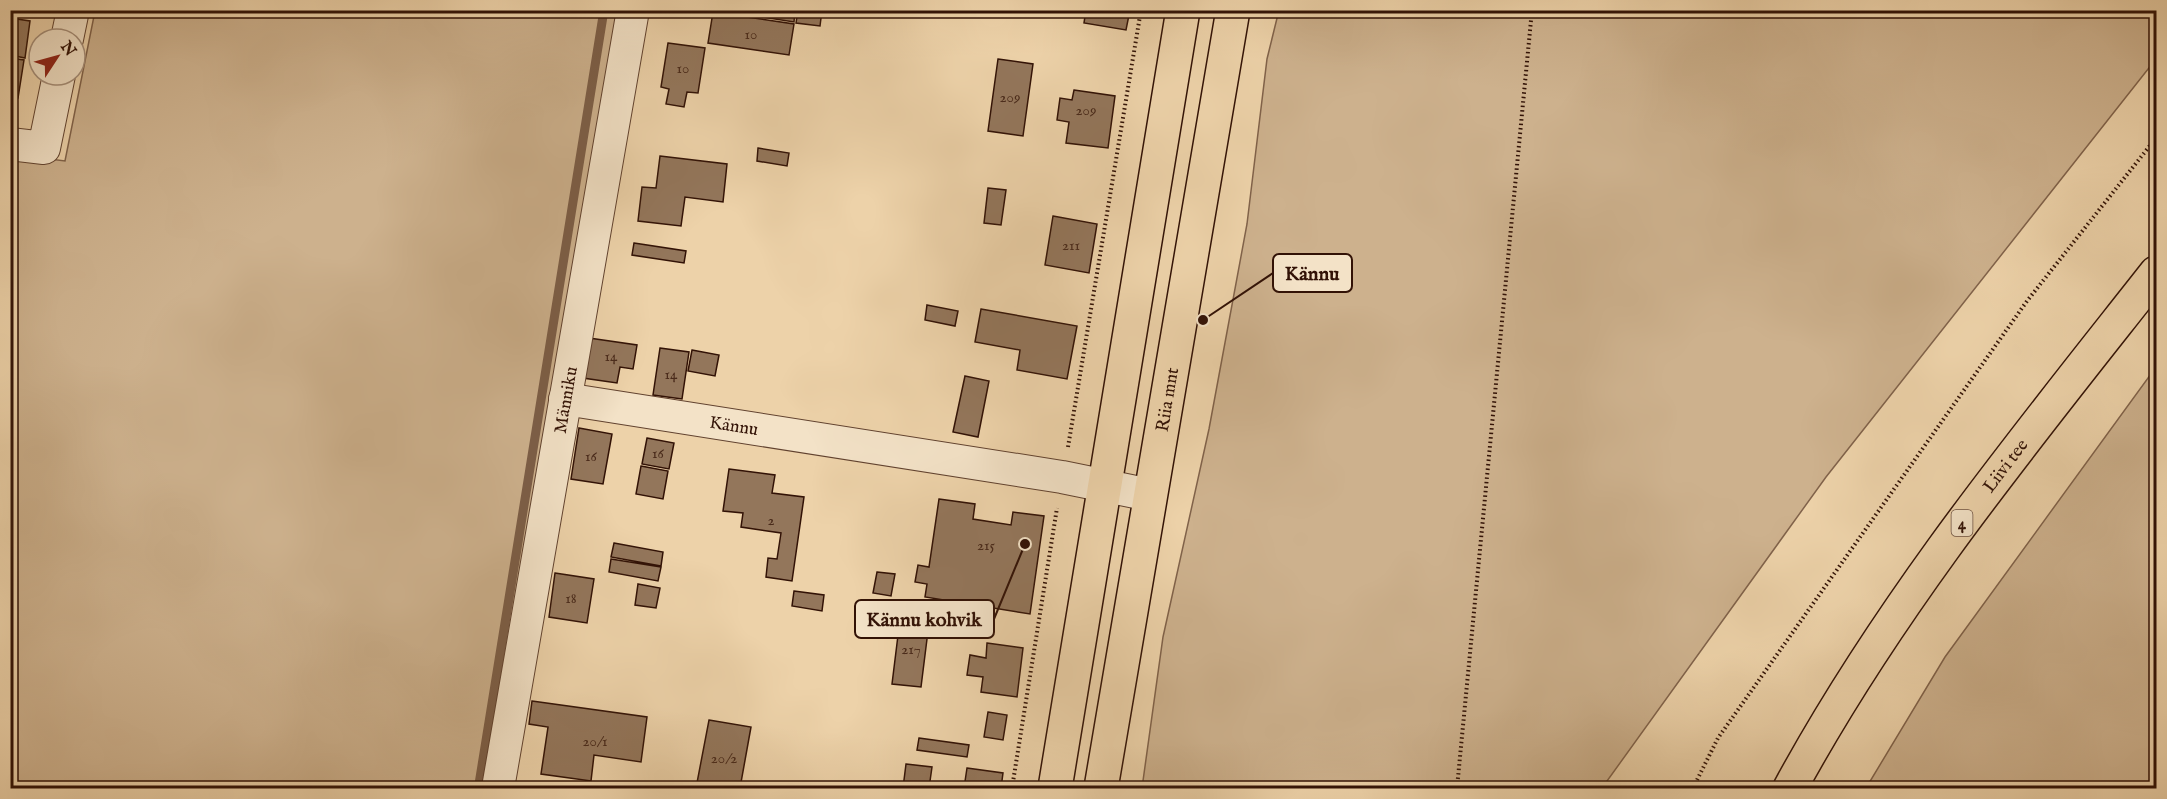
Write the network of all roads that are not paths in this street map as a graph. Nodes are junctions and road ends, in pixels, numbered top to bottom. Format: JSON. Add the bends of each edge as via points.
{"nodes":[{"id":1,"x":73,"y":10,"type":"edge"},
{"id":2,"x":633,"y":10,"type":"edge"},
{"id":3,"x":1183,"y":10,"type":"edge"},
{"id":4,"x":1233,"y":10,"type":"edge"},
{"id":5,"x":69,"y":27,"type":"edge"},
{"id":6,"x":57,"y":87,"type":"edge"},
{"id":7,"x":10,"y":144,"type":"edge"},
{"id":8,"x":2157,"y":273,"type":"edge"},
{"id":9,"x":565,"y":399,"type":"junction"},
{"id":10,"x":1104,"y":486,"type":"junction"},
{"id":11,"x":1150,"y":495,"type":"junction"},
{"id":12,"x":498,"y":789,"type":"edge"},
{"id":13,"x":1055,"y":789,"type":"edge"},
{"id":14,"x":1101,"y":789,"type":"edge"},
{"id":15,"x":1790,"y":789,"type":"edge"}],
"edges":[{"from":1,"to":5,"type":"street"},
{"from":2,"to":9,"type":"street","name":"Männiku"},
{"from":3,"to":10,"type":"main road"},
{"from":4,"to":11,"type":"main road","name":"Riia mnt"},
{"from":6,"to":7,"type":"street","via":[[44,148]]},
{"from":8,"to":15,"type":"main road","name":"Liivi tee","number":"4","via":[[2003,467],[1892,619]]},
{"from":9,"to":10,"type":"street","name":"Kännu"},
{"from":9,"to":12,"type":"street","name":"Männiku"},
{"from":10,"to":11,"type":"street","name":"Kännu"},
{"from":10,"to":13,"type":"main road"},
{"from":11,"to":14,"type":"main road","name":"Riia mnt"}]}
